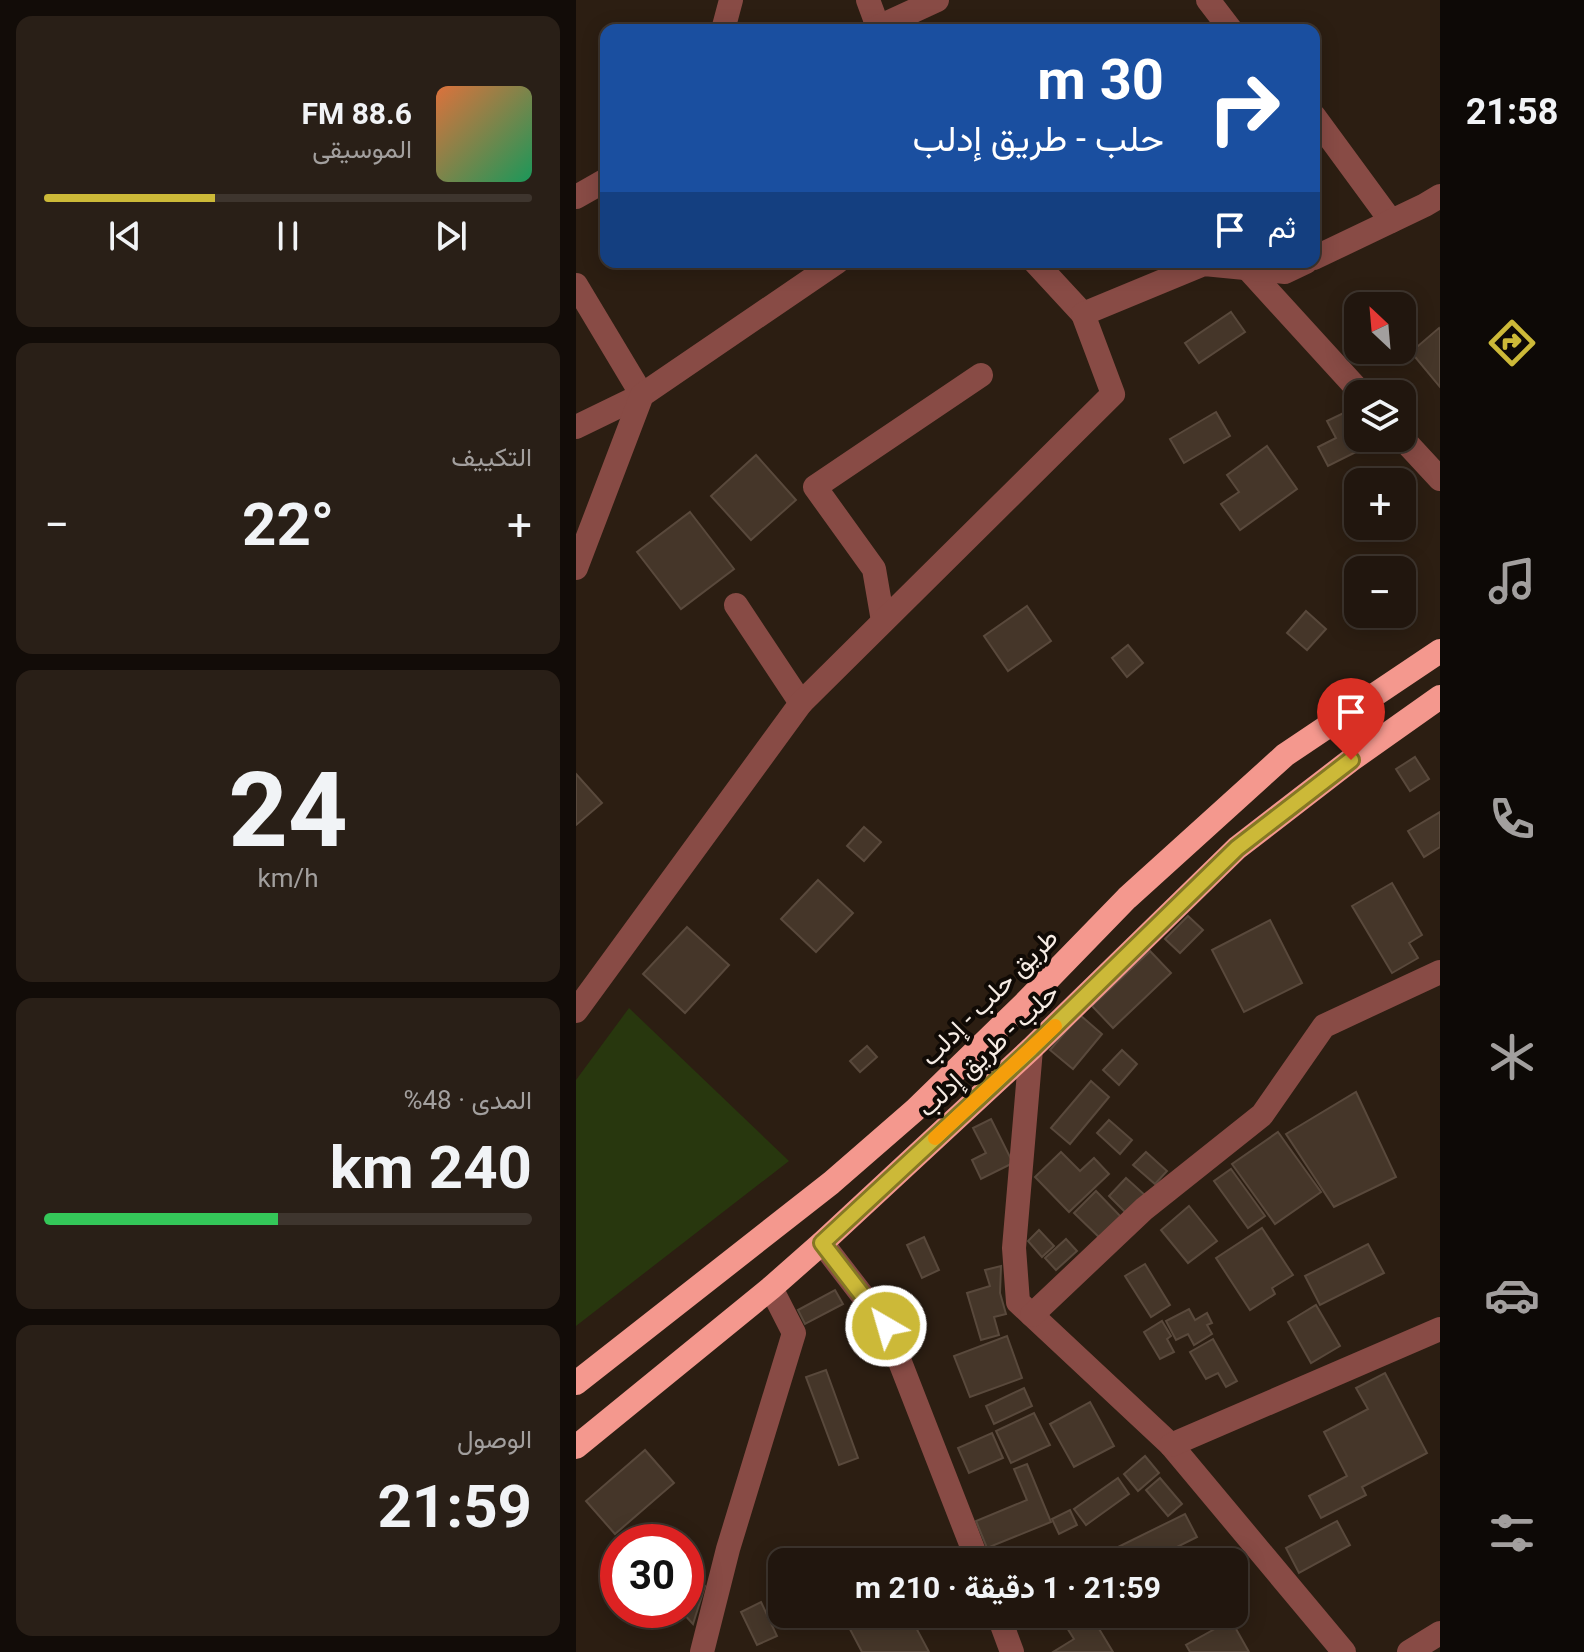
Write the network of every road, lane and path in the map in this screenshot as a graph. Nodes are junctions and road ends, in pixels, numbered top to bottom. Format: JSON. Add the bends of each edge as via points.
{"nodes":[{"id":1,"x":731,"y":0,"type":"edge"},
{"id":2,"x":868,"y":0,"type":"edge"},
{"id":3,"x":937,"y":0,"type":"edge"},
{"id":4,"x":1208,"y":0,"type":"edge"},
{"id":5,"x":725,"y":24,"type":"edge"},
{"id":6,"x":881,"y":24,"type":"edge"},
{"id":7,"x":889,"y":24,"type":"edge"},
{"id":8,"x":1226,"y":24,"type":"edge"},
{"id":9,"x":1320,"y":124,"type":"edge"},
{"id":10,"x":600,"y":183,"type":"edge"},
{"id":11,"x":1440,"y":196,"type":"edge"},
{"id":12,"x":576,"y":197,"type":"edge"},
{"id":13,"x":1391,"y":221,"type":"junction"},
{"id":14,"x":1320,"y":255,"type":"edge"},
{"id":15,"x":828,"y":268,"type":"edge"},
{"id":16,"x":1041,"y":268,"type":"edge"},
{"id":17,"x":1194,"y":268,"type":"edge"},
{"id":18,"x":1247,"y":268,"type":"joint"},
{"id":19,"x":1293,"y":268,"type":"edge"},
{"id":20,"x":576,"y":285,"type":"edge"},
{"id":21,"x":1083,"y":314,"type":"junction"},
{"id":22,"x":981,"y":375,"type":"dead end"},
{"id":23,"x":1349,"y":380,"type":"edge"},
{"id":24,"x":642,"y":395,"type":"junction"},
{"id":25,"x":576,"y":427,"type":"edge"},
{"id":26,"x":1415,"y":452,"type":"edge"},
{"id":27,"x":1440,"y":479,"type":"edge"},
{"id":28,"x":577,"y":562,"type":"edge"},
{"id":29,"x":736,"y":605,"type":"dead end"},
{"id":30,"x":883,"y":621,"type":"junction"},
{"id":31,"x":1440,"y":651,"type":"edge"},
{"id":32,"x":1440,"y":697,"type":"edge"},
{"id":33,"x":801,"y":703,"type":"junction"},
{"id":34,"x":1440,"y":972,"type":"edge"},
{"id":35,"x":576,"y":1011,"type":"edge"},
{"id":36,"x":1031,"y":1049,"type":"junction"},
{"id":37,"x":822,"y":1243,"type":"junction"},
{"id":38,"x":771,"y":1288,"type":"junction"},
{"id":39,"x":1032,"y":1315,"type":"junction"},
{"id":40,"x":1440,"y":1329,"type":"edge"},
{"id":41,"x":576,"y":1383,"type":"edge"},
{"id":42,"x":1171,"y":1445,"type":"junction"},
{"id":43,"x":576,"y":1447,"type":"edge"},
{"id":44,"x":973,"y":1548,"type":"edge"},
{"id":45,"x":1003,"y":1628,"type":"edge"},
{"id":46,"x":1440,"y":1633,"type":"edge"},
{"id":47,"x":702,"y":1652,"type":"edge"},
{"id":48,"x":1012,"y":1652,"type":"edge"},
{"id":49,"x":1344,"y":1652,"type":"edge"},
{"id":50,"x":1409,"y":1652,"type":"edge"}],
"edges":[{"from":1,"to":5,"type":"street"},
{"from":2,"to":6,"type":"street"},
{"from":3,"to":7,"type":"street"},
{"from":4,"to":8,"type":"street"},
{"from":9,"to":13,"type":"street"},
{"from":10,"to":12,"type":"street"},
{"from":11,"to":13,"type":"street"},
{"from":13,"to":14,"type":"street"},
{"from":15,"to":24,"type":"street"},
{"from":16,"to":21,"type":"street"},
{"from":17,"to":21,"type":"street"},
{"from":18,"to":19,"type":"street"},
{"from":18,"to":23,"type":"street"},
{"from":20,"to":24,"type":"street"},
{"from":21,"to":30,"type":"street","via":[[1113,394]]},
{"from":22,"to":30,"type":"street","via":[[815,487],[874,569]]},
{"from":24,"to":25,"type":"street"},
{"from":24,"to":28,"type":"street"},
{"from":26,"to":27,"type":"street"},
{"from":29,"to":33,"type":"street"},
{"from":30,"to":33,"type":"street"},
{"from":31,"to":41,"type":"highway","name":"طريق حلب - إدلب","via":[[1285,755],[1127,898],[915,1110],[831,1183]]},
{"from":32,"to":36,"type":"highway","name":"حلب - طريق إدلب","via":[[1237,848]]},
{"from":33,"to":35,"type":"street"},
{"from":34,"to":39,"type":"street","via":[[1324,1026],[1262,1115],[1144,1209]]},
{"from":36,"to":37,"type":"highway","name":"حلب - طريق إدلب"},
{"from":36,"to":39,"type":"street","via":[[1014,1248],[1018,1302]]},
{"from":37,"to":38,"type":"highway","name":"حلب - طريق إدلب"},
{"from":37,"to":44,"type":"street","via":[[886,1326]]},
{"from":38,"to":43,"type":"highway","name":"حلب - طريق إدلب"},
{"from":38,"to":47,"type":"street","via":[[794,1333]]},
{"from":39,"to":42,"type":"street"},
{"from":40,"to":42,"type":"street"},
{"from":42,"to":49,"type":"street"},
{"from":45,"to":48,"type":"street"},
{"from":46,"to":50,"type":"street"}]}
